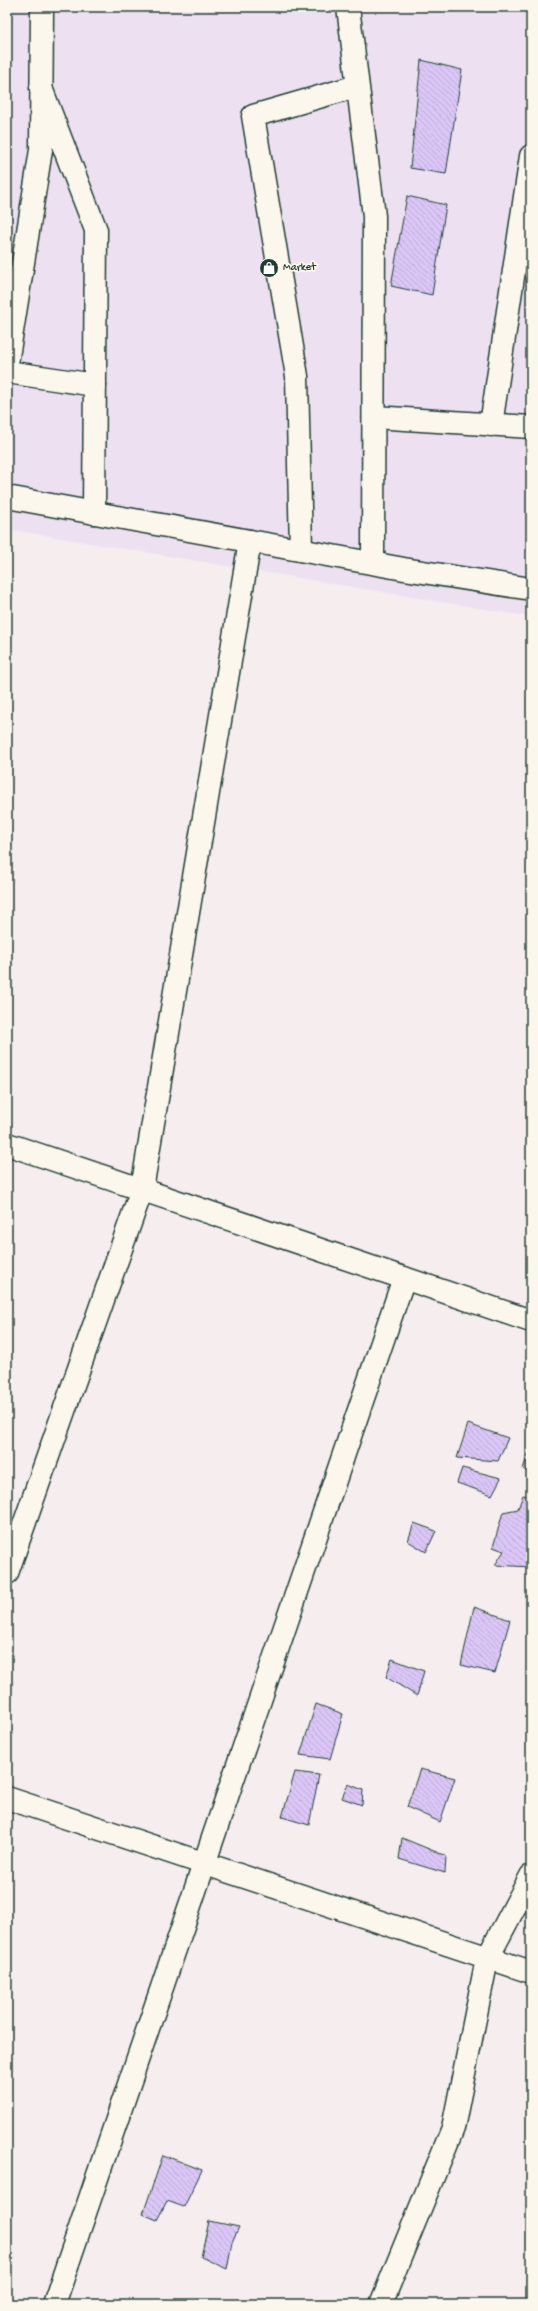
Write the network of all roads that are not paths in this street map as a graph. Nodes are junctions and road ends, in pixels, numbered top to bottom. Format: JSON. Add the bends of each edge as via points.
{"nodes":[{"id":1,"x":42,"y":7,"type":"edge"},
{"id":2,"x":348,"y":7,"type":"edge"},
{"id":3,"x":357,"y":86,"type":"junction"},
{"id":4,"x":41,"y":88,"type":"junction"},
{"id":5,"x":531,"y":156,"type":"edge"},
{"id":6,"x":7,"y":362,"type":"edge"},
{"id":7,"x":7,"y":372,"type":"edge"},
{"id":8,"x":95,"y":385,"type":"junction"},
{"id":9,"x":374,"y":417,"type":"junction"},
{"id":10,"x":491,"y":425,"type":"junction"},
{"id":11,"x":531,"y":427,"type":"edge"},
{"id":12,"x":7,"y":497,"type":"edge"},
{"id":13,"x":94,"y":513,"type":"junction"},
{"id":14,"x":250,"y":541,"type":"junction"},
{"id":15,"x":301,"y":550,"type":"junction"},
{"id":16,"x":373,"y":563,"type":"junction"},
{"id":17,"x":531,"y":589,"type":"edge"},
{"id":18,"x":7,"y":1144,"type":"edge"},
{"id":19,"x":142,"y":1189,"type":"junction"},
{"id":20,"x":404,"y":1278,"type":"junction"},
{"id":21,"x":531,"y":1321,"type":"edge"},
{"id":22,"x":7,"y":1573,"type":"edge"},
{"id":23,"x":7,"y":1798,"type":"edge"},
{"id":24,"x":204,"y":1864,"type":"junction"},
{"id":25,"x":531,"y":1876,"type":"edge"},
{"id":26,"x":487,"y":1959,"type":"junction"},
{"id":27,"x":531,"y":1972,"type":"edge"},
{"id":28,"x":54,"y":2304,"type":"edge"},
{"id":29,"x":381,"y":2304,"type":"edge"}],
"edges":[{"from":1,"to":4,"type":"street"},
{"from":2,"to":3,"type":"street"},
{"from":3,"to":9,"type":"street","via":[[374,216]]},
{"from":3,"to":15,"type":"street","via":[[253,116],[297,376]]},
{"from":4,"to":6,"type":"street","via":[[41,150]]},
{"from":4,"to":8,"type":"street","via":[[96,230]]},
{"from":5,"to":10,"type":"street"},
{"from":7,"to":8,"type":"street"},
{"from":8,"to":13,"type":"street"},
{"from":9,"to":10,"type":"street"},
{"from":9,"to":16,"type":"street"},
{"from":10,"to":11,"type":"street"},
{"from":12,"to":13,"type":"street"},
{"from":13,"to":14,"type":"street"},
{"from":14,"to":15,"type":"street"},
{"from":14,"to":19,"type":"street"},
{"from":15,"to":16,"type":"street"},
{"from":16,"to":17,"type":"street"},
{"from":18,"to":19,"type":"street"},
{"from":19,"to":20,"type":"street"},
{"from":19,"to":22,"type":"street"},
{"from":20,"to":21,"type":"street"},
{"from":20,"to":24,"type":"street"},
{"from":23,"to":24,"type":"street"},
{"from":24,"to":26,"type":"street"},
{"from":24,"to":28,"type":"street"},
{"from":25,"to":26,"type":"street"},
{"from":26,"to":27,"type":"street"},
{"from":26,"to":29,"type":"street","via":[[453,2128]]}]}
